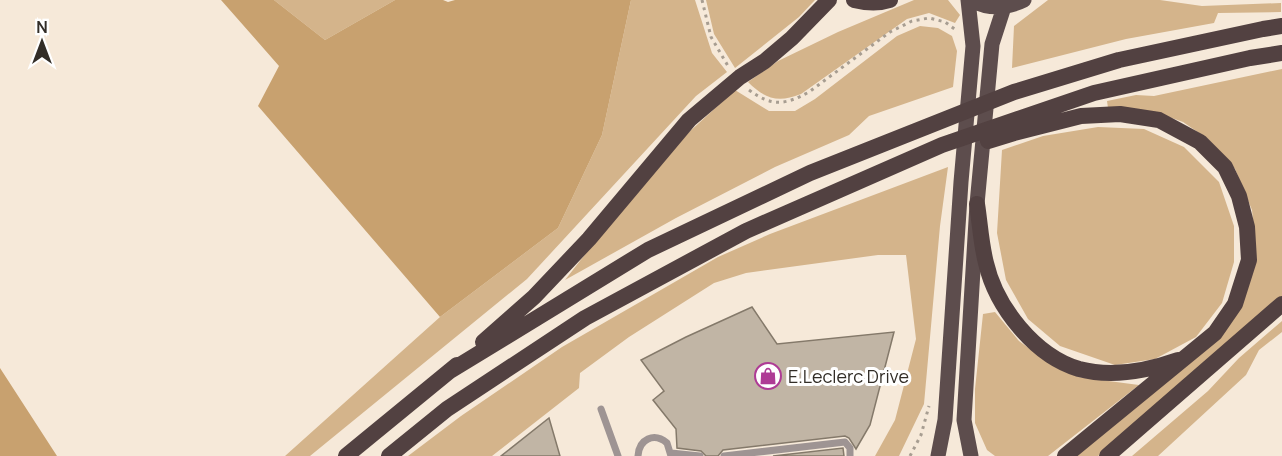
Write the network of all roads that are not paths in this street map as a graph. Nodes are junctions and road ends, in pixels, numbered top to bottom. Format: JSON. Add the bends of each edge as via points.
{"nodes":[{"id":1,"x":829,"y":0,"type":"edge"},
{"id":2,"x":854,"y":0,"type":"edge"},
{"id":3,"x":890,"y":0,"type":"edge"},
{"id":4,"x":969,"y":0,"type":"edge"},
{"id":5,"x":1024,"y":0,"type":"edge"},
{"id":6,"x":1004,"y":7,"type":"junction"},
{"id":7,"x":1282,"y":26,"type":"edge"},
{"id":8,"x":1282,"y":53,"type":"edge"},
{"id":9,"x":833,"y":192,"type":"junction"},
{"id":10,"x":977,"y":204,"type":"junction"},
{"id":11,"x":1282,"y":304,"type":"edge"},
{"id":12,"x":1188,"y":357,"type":"junction"},
{"id":13,"x":450,"y":371,"type":"junction"},
{"id":14,"x":601,"y":409,"type":"dead end"},
{"id":15,"x":671,"y":455,"type":"edge"},
{"id":16,"x":346,"y":456,"type":"edge"},
{"id":17,"x":389,"y":456,"type":"edge"},
{"id":18,"x":618,"y":456,"type":"edge"},
{"id":19,"x":638,"y":456,"type":"edge"},
{"id":20,"x":700,"y":456,"type":"edge"},
{"id":21,"x":724,"y":456,"type":"edge"},
{"id":22,"x":850,"y":456,"type":"edge"},
{"id":23,"x":938,"y":456,"type":"edge"},
{"id":24,"x":971,"y":456,"type":"edge"},
{"id":25,"x":1065,"y":456,"type":"edge"},
{"id":26,"x":1107,"y":456,"type":"edge"}],
"edges":[{"from":1,"to":13,"type":"highway","via":[[792,38],[690,120],[542,288]]},
{"from":2,"to":3,"type":"highway"},
{"from":4,"to":6,"type":"main road"},
{"from":4,"to":23,"type":"main road","via":[[973,46],[945,420]]},
{"from":5,"to":6,"type":"main road"},
{"from":6,"to":10,"type":"main road","via":[[992,44]]},
{"from":7,"to":13,"type":"highway","via":[[1119,60],[1014,92],[810,173],[648,250]]},
{"from":8,"to":9,"type":"highway","via":[[1094,93],[942,145]]},
{"from":9,"to":12,"type":"highway","via":[[1014,133],[1081,116],[1120,114],[1159,120],[1200,142],[1225,167],[1239,196],[1247,228],[1249,260],[1235,304],[1215,333]]},
{"from":9,"to":17,"type":"highway","via":[[746,231],[585,318],[447,409]]},
{"from":10,"to":12,"type":"highway","via":[[986,264],[1000,301],[1025,334],[1052,356],[1079,369],[1114,373],[1147,371]]},
{"from":10,"to":24,"type":"main road","via":[[964,420]]},
{"from":11,"to":26,"type":"highway"},
{"from":12,"to":25,"type":"highway"},
{"from":13,"to":16,"type":"highway"},
{"from":14,"to":18,"type":"lane"},
{"from":15,"to":19,"type":"lane","via":[[663,440],[652,437],[639,447]]},
{"from":15,"to":20,"type":"lane"},
{"from":21,"to":22,"type":"lane","via":[[844,442],[850,448]]}]}
